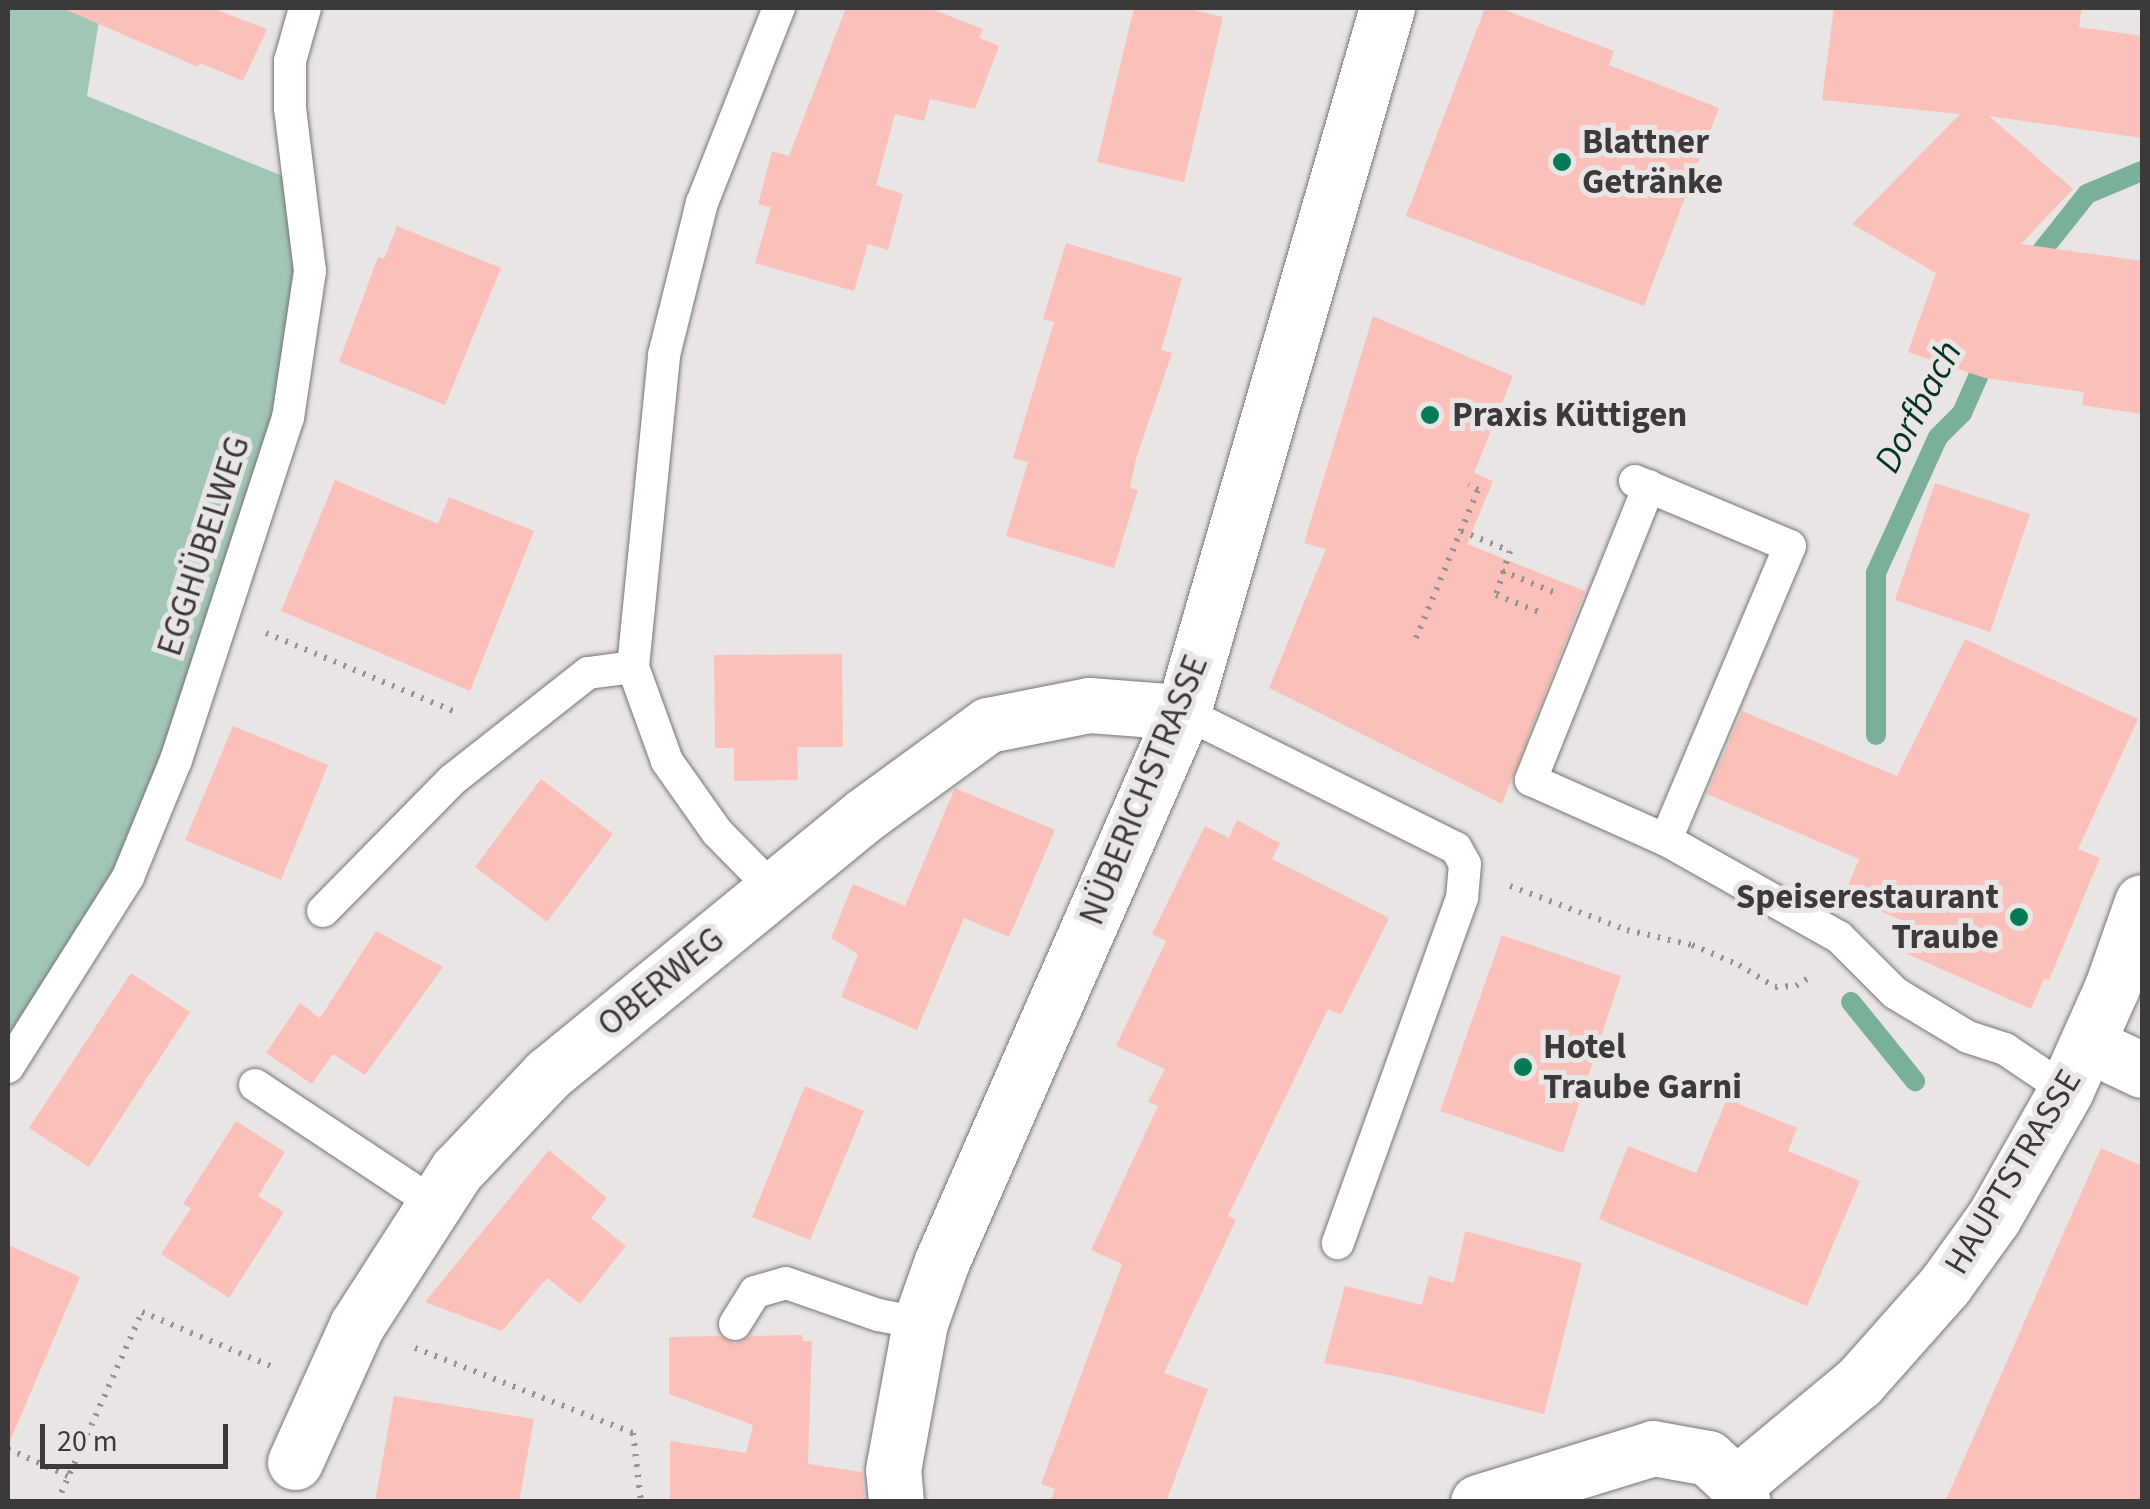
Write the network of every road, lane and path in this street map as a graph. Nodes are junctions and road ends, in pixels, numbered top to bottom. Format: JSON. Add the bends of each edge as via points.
{"nodes":[{"id":1,"x":305,"y":8,"type":"edge"},
{"id":2,"x":780,"y":8,"type":"edge"},
{"id":3,"x":1386,"y":8,"type":"edge"},
{"id":4,"x":1468,"y":485,"type":"dead end"},
{"id":5,"x":1460,"y":530,"type":"junction"},
{"id":6,"x":1502,"y":571,"type":"junction"},
{"id":7,"x":1547,"y":590,"type":"dead end"},
{"id":8,"x":224,"y":616,"type":"junction"},
{"id":9,"x":1554,"y":618,"type":"dead end"},
{"id":10,"x":1416,"y":638,"type":"dead end"},
{"id":11,"x":633,"y":667,"type":"junction"},
{"id":12,"x":1182,"y":712,"type":"junction"},
{"id":13,"x":510,"y":735,"type":"junction"},
{"id":14,"x":1666,"y":840,"type":"junction"},
{"id":15,"x":1465,"y":864,"type":"junction"},
{"id":16,"x":774,"y":890,"type":"junction"},
{"id":17,"x":2142,"y":902,"type":"edge"},
{"id":18,"x":323,"y":911,"type":"dead end"},
{"id":19,"x":1849,"y":946,"type":"junction"},
{"id":20,"x":8,"y":1067,"type":"edge"},
{"id":21,"x":2077,"y":1067,"type":"junction"},
{"id":22,"x":2142,"y":1070,"type":"edge"},
{"id":23,"x":255,"y":1086,"type":"dead end"},
{"id":24,"x":434,"y":1204,"type":"junction"},
{"id":25,"x":1338,"y":1242,"type":"dead end"},
{"id":26,"x":920,"y":1323,"type":"junction"},
{"id":27,"x":735,"y":1324,"type":"dead end"},
{"id":28,"x":357,"y":1326,"type":"junction"},
{"id":29,"x":327,"y":1389,"type":"junction"},
{"id":30,"x":8,"y":1449,"type":"edge"},
{"id":31,"x":295,"y":1462,"type":"dead end"},
{"id":32,"x":68,"y":1476,"type":"junction"},
{"id":33,"x":1740,"y":1493,"type":"edge"},
{"id":34,"x":57,"y":1502,"type":"edge"},
{"id":35,"x":642,"y":1502,"type":"edge"},
{"id":36,"x":896,"y":1502,"type":"edge"},
{"id":37,"x":1478,"y":1502,"type":"edge"}],
"edges":[{"from":1,"to":8,"type":"lane","name":"EGGHÜBELWEG","via":[[290,61],[290,108],[310,271],[288,418]]},
{"from":2,"to":11,"type":"lane","via":[[702,203],[664,355]]},
{"from":3,"to":12,"type":"street","name":"NÜBERICHSTRASSE"},
{"from":4,"to":5,"type":"path","via":[[1478,490]]},
{"from":5,"to":6,"type":"path","via":[[1510,551]]},
{"from":5,"to":10,"type":"path"},
{"from":6,"to":7,"type":"path"},
{"from":6,"to":9,"type":"path","via":[[1496,595]]},
{"from":8,"to":13,"type":"path"},
{"from":8,"to":20,"type":"lane","name":"EGGHÜBELWEG","via":[[128,876]]},
{"from":11,"to":13,"type":"lane","via":[[588,672]]},
{"from":11,"to":16,"type":"lane","via":[[667,761],[718,832]]},
{"from":12,"to":15,"type":"lane","via":[[1456,848]]},
{"from":12,"to":16,"type":"street","name":"OBERWEG","via":[[1088,705],[988,725]]},
{"from":12,"to":26,"type":"street","name":"NÜBERICHSTRASSE"},
{"from":13,"to":18,"type":"lane","via":[[452,780]]},
{"from":14,"to":14,"type":"lane","via":[[1531,780],[1642,484],[1790,546]]},
{"from":14,"to":19,"type":"lane"},
{"from":15,"to":19,"type":"path","via":[[1627,930],[1692,945],[1775,987],[1796,986]]},
{"from":15,"to":25,"type":"lane","via":[[1462,898]]},
{"from":16,"to":24,"type":"street","name":"OBERWEG","via":[[548,1074],[457,1170]]},
{"from":17,"to":21,"type":"street","name":"HAUPTSTRASSE"},
{"from":19,"to":21,"type":"lane","via":[[1979,1019],[2005,1050]]},
{"from":21,"to":22,"type":"street"},
{"from":21,"to":33,"type":"street","name":"HAUPTSTRASSE","via":[[1994,1217],[1945,1286],[1858,1382]]},
{"from":23,"to":24,"type":"lane"},
{"from":24,"to":28,"type":"street","name":"OBERWEG"},
{"from":26,"to":27,"type":"lane","via":[[786,1283],[754,1292]]},
{"from":26,"to":36,"type":"street","name":"NÜBERICHSTRASSE","via":[[893,1470]]},
{"from":28,"to":29,"type":"street","name":"OBERWEG"},
{"from":28,"to":35,"type":"path","via":[[634,1433]]},
{"from":29,"to":31,"type":"street","name":"OBERWEG"},
{"from":29,"to":32,"type":"path","via":[[142,1312]]},
{"from":30,"to":32,"type":"path"},
{"from":32,"to":34,"type":"path"},
{"from":33,"to":37,"type":"street","via":[[1708,1458],[1653,1448]]}]}
